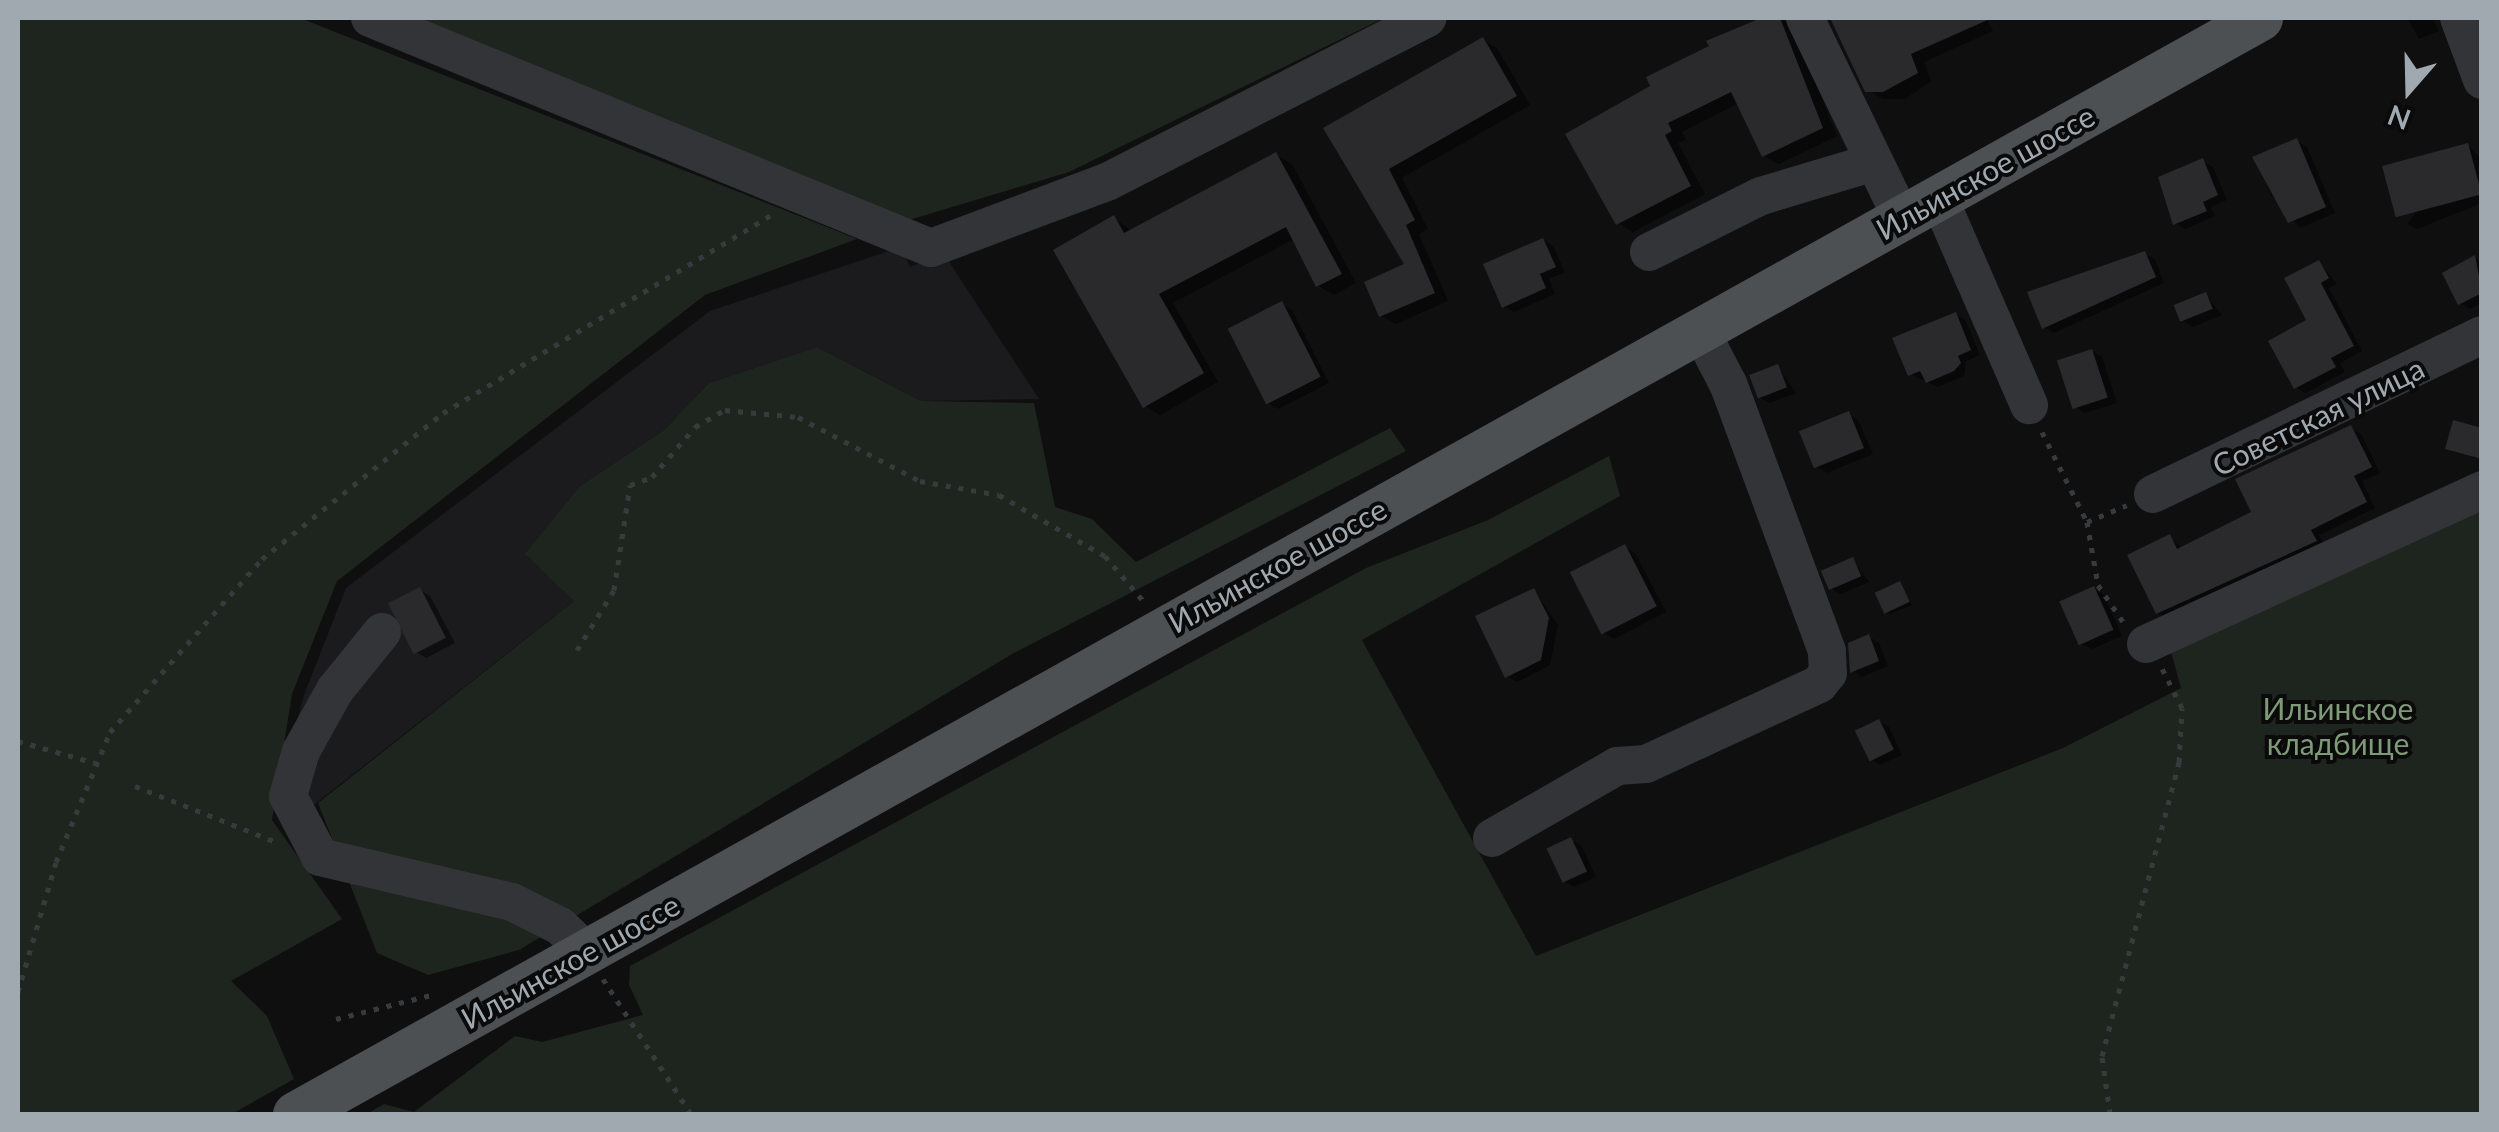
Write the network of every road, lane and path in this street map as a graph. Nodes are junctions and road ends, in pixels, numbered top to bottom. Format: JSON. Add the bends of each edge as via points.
{"nodes":[{"id":1,"x":370,"y":18,"type":"edge"},
{"id":2,"x":1428,"y":18,"type":"edge"},
{"id":3,"x":1805,"y":18,"type":"edge"},
{"id":4,"x":2260,"y":18,"type":"edge"},
{"id":5,"x":2459,"y":18,"type":"edge"},
{"id":6,"x":2482,"y":80,"type":"edge"},
{"id":7,"x":1874,"y":162,"type":"junction"},
{"id":8,"x":799,"y":196,"type":"junction"},
{"id":9,"x":1920,"y":208,"type":"junction"},
{"id":10,"x":1650,"y":252,"type":"dead end"},
{"id":11,"x":1700,"y":330,"type":"junction"},
{"id":12,"x":2482,"y":335,"type":"edge"},
{"id":13,"x":2029,"y":405,"type":"dead end"},
{"id":14,"x":2482,"y":490,"type":"edge"},
{"id":15,"x":2153,"y":494,"type":"joint"},
{"id":16,"x":2087,"y":522,"type":"dead end"},
{"id":17,"x":1172,"y":624,"type":"junction"},
{"id":18,"x":382,"y":632,"type":"dead end"},
{"id":19,"x":2146,"y":644,"type":"dead end"},
{"id":20,"x":577,"y":650,"type":"dead end"},
{"id":21,"x":18,"y":742,"type":"edge"},
{"id":22,"x":95,"y":762,"type":"junction"},
{"id":23,"x":136,"y":786,"type":"dead end"},
{"id":24,"x":1492,"y":838,"type":"dead end"},
{"id":25,"x":320,"y":857,"type":"junction"},
{"id":26,"x":2140,"y":893,"type":"dead end"},
{"id":27,"x":586,"y":951,"type":"junction"},
{"id":28,"x":18,"y":992,"type":"edge"},
{"id":29,"x":440,"y":993,"type":"dead end"},
{"id":30,"x":336,"y":1019,"type":"dead end"},
{"id":31,"x":295,"y":1114,"type":"edge"},
{"id":32,"x":691,"y":1114,"type":"edge"},
{"id":33,"x":2110,"y":1114,"type":"edge"}],
"edges":[{"from":1,"to":8,"type":"street"},
{"from":2,"to":8,"type":"street","via":[[1107,182],[931,248]]},
{"from":3,"to":7,"type":"street"},
{"from":4,"to":9,"type":"main road","name":"Ильинское шоссе"},
{"from":5,"to":6,"type":"street"},
{"from":7,"to":9,"type":"street"},
{"from":7,"to":10,"type":"street","via":[[1760,196]]},
{"from":8,"to":22,"type":"path","via":[[443,413],[338,493],[262,559],[110,732]]},
{"from":9,"to":11,"type":"main road","name":"Ильинское шоссе"},
{"from":9,"to":13,"type":"street"},
{"from":11,"to":17,"type":"main road","name":"Ильинское шоссе"},
{"from":11,"to":24,"type":"street","via":[[1828,651],[1828,672],[1819,684],[1646,764],[1617,766]]},
{"from":12,"to":15,"type":"street","name":"Советская улица"},
{"from":14,"to":19,"type":"street"},
{"from":15,"to":16,"type":"path"},
{"from":17,"to":20,"type":"path","via":[[1104,556],[999,495],[920,482],[798,417],[725,410],[695,426],[652,477],[630,484],[614,590]]},
{"from":17,"to":27,"type":"main road","name":"Ильинское шоссе"},
{"from":18,"to":25,"type":"street","via":[[335,690],[300,750],[288,796]]},
{"from":21,"to":22,"type":"path"},
{"from":22,"to":28,"type":"path"},
{"from":23,"to":25,"type":"path"},
{"from":25,"to":27,"type":"street","via":[[512,902],[560,926]]},
{"from":26,"to":33,"type":"path","via":[[2102,1056]]},
{"from":27,"to":31,"type":"main road","name":"Ильинское шоссе"},
{"from":27,"to":32,"type":"path"},
{"from":29,"to":30,"type":"path"}]}
